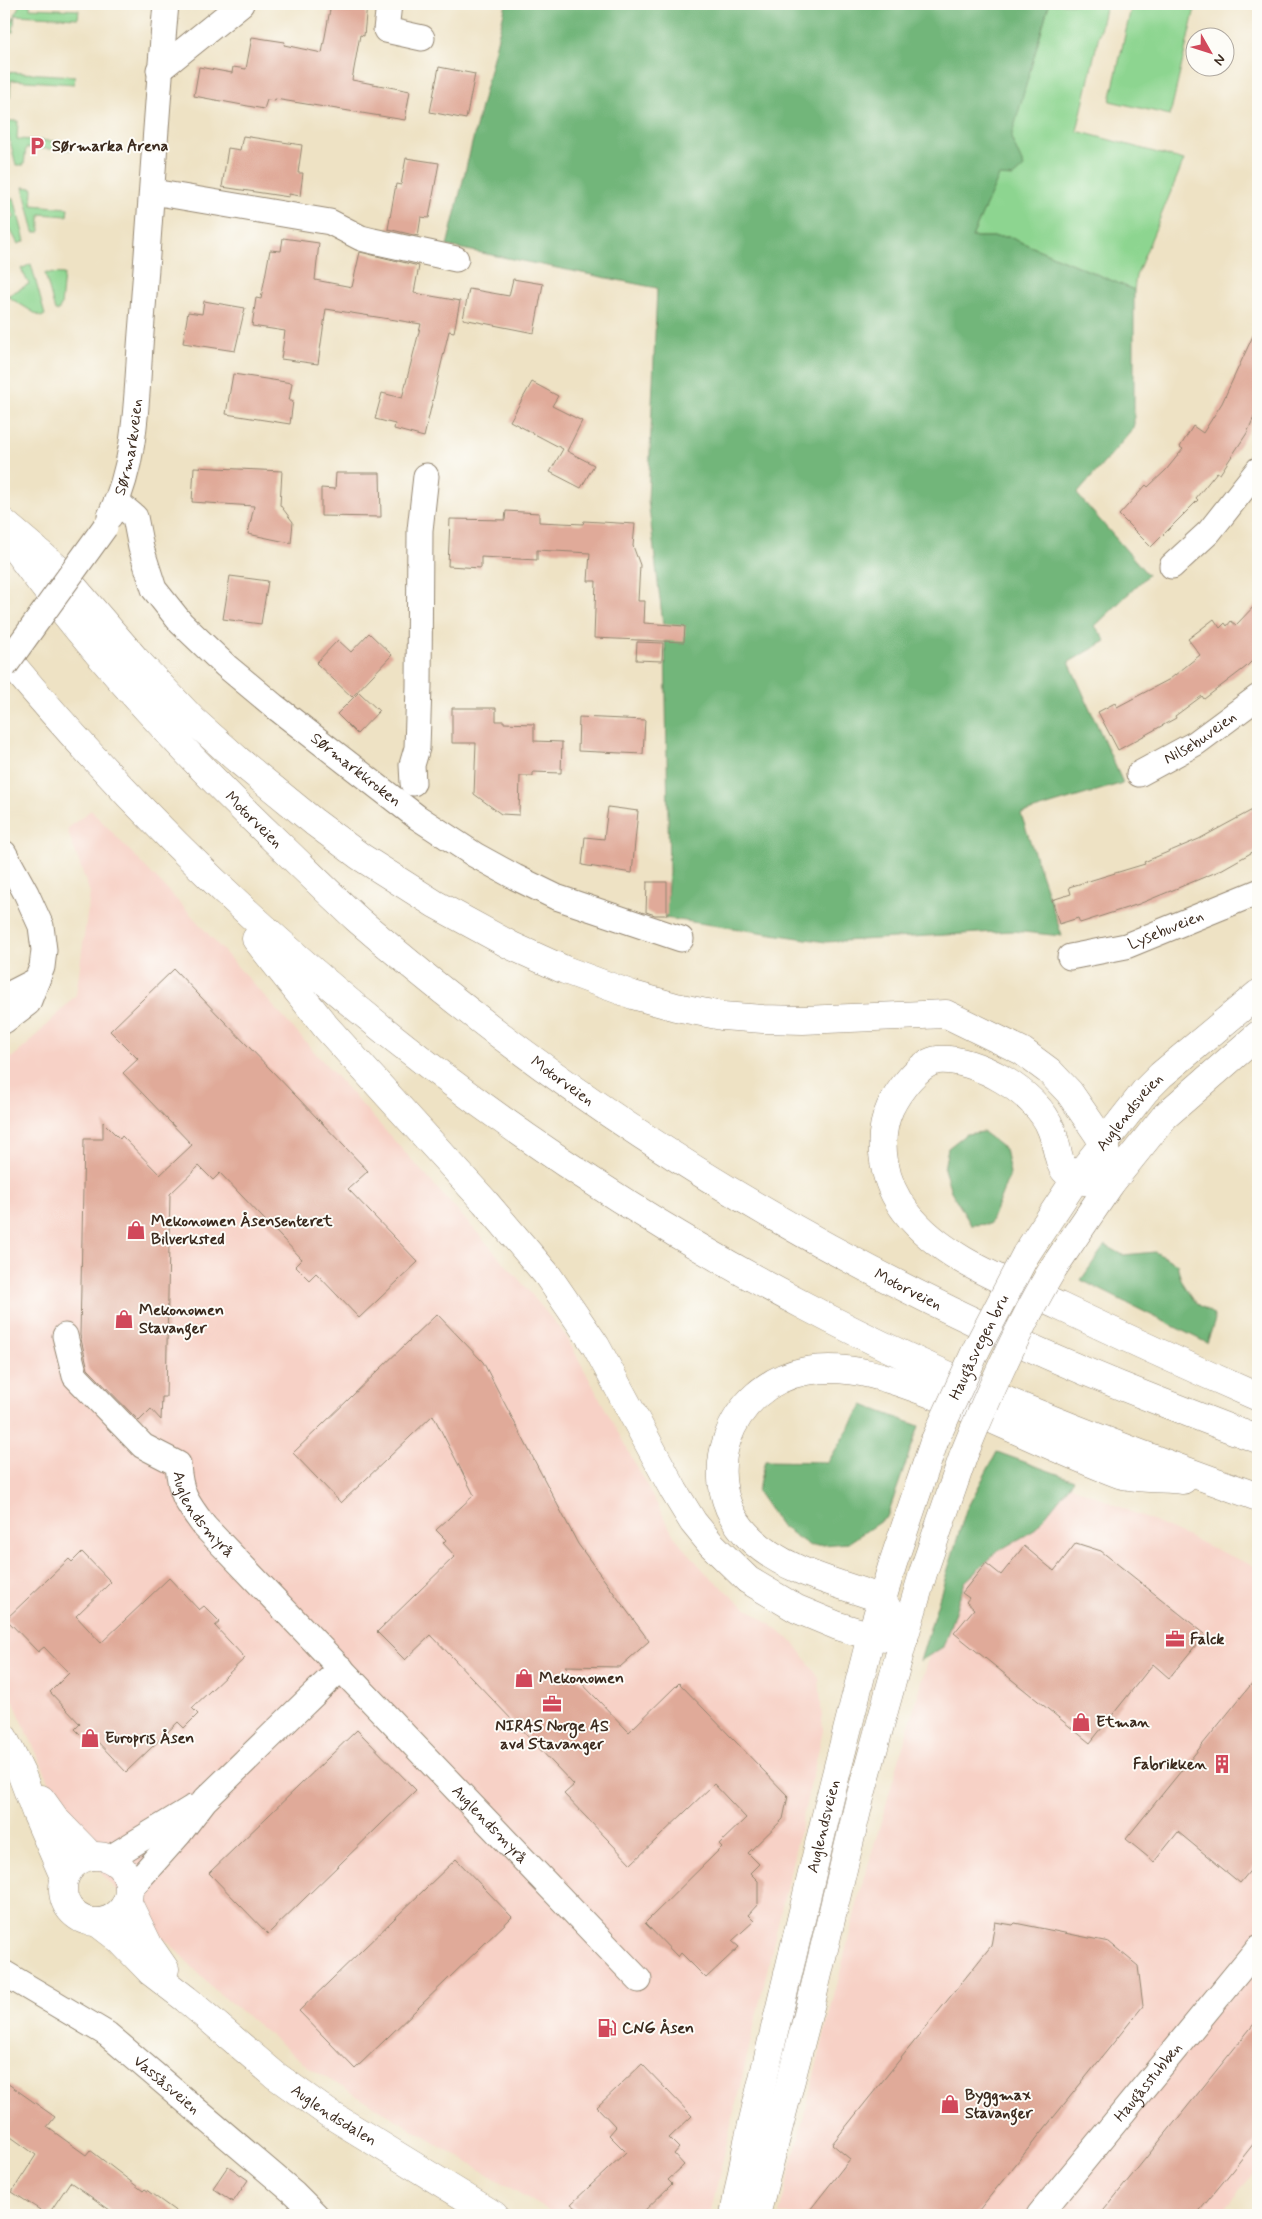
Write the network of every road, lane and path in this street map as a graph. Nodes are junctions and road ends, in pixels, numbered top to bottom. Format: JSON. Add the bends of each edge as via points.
{"nodes":[{"id":1,"x":166,"y":4,"type":"edge"},
{"id":2,"x":241,"y":4,"type":"edge"},
{"id":3,"x":389,"y":4,"type":"edge"},
{"id":4,"x":422,"y":38,"type":"dead end"},
{"id":5,"x":159,"y":70,"type":"junction"},
{"id":6,"x":153,"y":192,"type":"junction"},
{"id":7,"x":456,"y":259,"type":"dead end"},
{"id":8,"x":1258,"y":470,"type":"edge"},
{"id":9,"x":426,"y":476,"type":"dead end"},
{"id":10,"x":117,"y":502,"type":"junction"},
{"id":11,"x":4,"y":523,"type":"edge"},
{"id":12,"x":4,"y":533,"type":"edge"},
{"id":13,"x":1172,"y":566,"type":"dead end"},
{"id":14,"x":4,"y":655,"type":"edge"},
{"id":15,"x":4,"y":667,"type":"edge"},
{"id":16,"x":1258,"y":697,"type":"edge"},
{"id":17,"x":1139,"y":774,"type":"dead end"},
{"id":18,"x":413,"y":783,"type":"dead end"},
{"id":19,"x":4,"y":853,"type":"edge"},
{"id":20,"x":204,"y":873,"type":"junction"},
{"id":21,"x":1258,"y":892,"type":"edge"},
{"id":22,"x":682,"y":939,"type":"dead end"},
{"id":23,"x":1070,"y":957,"type":"dead end"},
{"id":24,"x":37,"y":980,"type":"junction"},
{"id":25,"x":1258,"y":994,"type":"edge"},
{"id":26,"x":4,"y":997,"type":"edge"},
{"id":27,"x":4,"y":1021,"type":"edge"},
{"id":28,"x":1258,"y":1035,"type":"edge"},
{"id":29,"x":1104,"y":1143,"type":"junction"},
{"id":30,"x":1075,"y":1180,"type":"junction"},
{"id":31,"x":1110,"y":1183,"type":"junction"},
{"id":32,"x":1026,"y":1254,"type":"joint"},
{"id":33,"x":1054,"y":1267,"type":"joint"},
{"id":34,"x":65,"y":1336,"type":"dead end"},
{"id":35,"x":1258,"y":1397,"type":"edge"},
{"id":36,"x":1258,"y":1439,"type":"edge"},
{"id":37,"x":934,"y":1442,"type":"joint"},
{"id":38,"x":964,"y":1454,"type":"joint"},
{"id":39,"x":1219,"y":1483,"type":"junction"},
{"id":40,"x":1258,"y":1497,"type":"edge"},
{"id":41,"x":882,"y":1598,"type":"junction"},
{"id":42,"x":872,"y":1636,"type":"junction"},
{"id":43,"x":904,"y":1638,"type":"junction"},
{"id":44,"x":341,"y":1668,"type":"junction"},
{"id":45,"x":4,"y":1738,"type":"edge"},
{"id":46,"x":21,"y":1773,"type":"junction"},
{"id":47,"x":205,"y":1800,"type":"junction"},
{"id":48,"x":100,"y":1857,"type":"junction"},
{"id":49,"x":64,"y":1877,"type":"junction"},
{"id":50,"x":128,"y":1896,"type":"junction"},
{"id":51,"x":98,"y":1923,"type":"junction"},
{"id":52,"x":1258,"y":1948,"type":"edge"},
{"id":53,"x":4,"y":1972,"type":"edge"},
{"id":54,"x":639,"y":1980,"type":"dead end"},
{"id":55,"x":186,"y":1998,"type":"junction"},
{"id":56,"x":316,"y":2215,"type":"edge"},
{"id":57,"x":494,"y":2215,"type":"edge"},
{"id":58,"x":734,"y":2215,"type":"edge"},
{"id":59,"x":756,"y":2215,"type":"edge"},
{"id":60,"x":1040,"y":2215,"type":"edge"}],
"edges":[{"from":1,"to":5,"type":"street","name":"Sørmarkveien"},
{"from":2,"to":5,"type":"street"},
{"from":3,"to":4,"type":"street","via":[[386,30]]},
{"from":5,"to":6,"type":"street","name":"Sørmarkveien"},
{"from":6,"to":7,"type":"street","via":[[330,222],[361,238]]},
{"from":6,"to":10,"type":"street","name":"Sørmarkveien","via":[[132,445]]},
{"from":8,"to":13,"type":"street","via":[[1209,532]]},
{"from":9,"to":18,"type":"street","via":[[421,521],[419,686]]},
{"from":10,"to":15,"type":"street","name":"Sørmarkveien","bridge":true,"via":[[105,527]]},
{"from":10,"to":22,"type":"street","name":"Sørmarkkroken","via":[[135,517],[154,588],[181,623],[274,706],[417,818],[475,855],[556,897]]},
{"from":11,"to":29,"type":"main road","via":[[57,568],[142,666],[193,720],[238,760],[361,857],[443,909],[565,970],[625,993],[676,1007],[722,1016],[763,1019],[946,1014],[1022,1050],[1049,1071],[1069,1092]]},
{"from":12,"to":36,"type":"main road","name":"Motorveien","via":[[106,663],[227,795],[354,916],[487,1026],[547,1070],[685,1165],[844,1257],[966,1319],[1071,1367]]},
{"from":14,"to":20,"type":"main road","via":[[81,746]]},
{"from":16,"to":17,"type":"street","name":"Nilsebuveien","via":[[1196,743]]},
{"from":19,"to":24,"type":"street","via":[[41,926],[44,950]]},
{"from":20,"to":39,"type":"main road","via":[[306,967],[445,1078],[518,1132],[651,1219],[806,1307],[943,1373],[1045,1418]]},
{"from":20,"to":42,"type":"main road","via":[[326,1027],[486,1202],[548,1276],[596,1346],[674,1491],[711,1544],[748,1580],[770,1594],[813,1616]]},
{"from":21,"to":23,"type":"street","name":"Lysebuveien","via":[[1126,946]]},
{"from":24,"to":26,"type":"street"},
{"from":24,"to":27,"type":"street","via":[[28,1003]]},
{"from":25,"to":29,"type":"main road","name":"Auglendsveien","via":[[1145,1091]]},
{"from":28,"to":31,"type":"main road","name":"Auglendsveien","via":[[1165,1116]]},
{"from":29,"to":30,"type":"main road","name":"Auglendsveien"},
{"from":29,"to":31,"type":"main road"},
{"from":30,"to":31,"type":"main road"},
{"from":30,"to":32,"type":"main road","name":"Auglendsveien"},
{"from":30,"to":35,"type":"main road","via":[[1064,1170],[1051,1127],[1036,1106],[1020,1091],[989,1072],[955,1062],[936,1060],[912,1077],[901,1089],[883,1129],[885,1165],[897,1198],[906,1212],[951,1251],[996,1276]]},
{"from":31,"to":33,"type":"main road","name":"Auglendsveien"},
{"from":32,"to":37,"type":"main road","name":"Haugåsvegen bru","bridge":true,"via":[[992,1317]]},
{"from":33,"to":38,"type":"main road","name":"Haugåsvegen bru","bridge":true,"via":[[1021,1324]]},
{"from":34,"to":44,"type":"street","name":"Auglendsmyrå","via":[[75,1376],[143,1446],[178,1464],[179,1486],[205,1527]]},
{"from":37,"to":41,"type":"main road","name":"Auglendsveien"},
{"from":38,"to":43,"type":"main road","name":"Auglendsveien"},
{"from":39,"to":40,"type":"main road"},
{"from":39,"to":41,"type":"main road","via":[[1121,1474],[963,1407],[862,1371],[827,1369],[782,1378],[749,1401],[727,1438],[722,1472],[729,1507],[737,1524],[751,1540],[787,1564]]},
{"from":41,"to":42,"type":"main road","name":"Auglendsveien"},
{"from":41,"to":43,"type":"main road"},
{"from":42,"to":43,"type":"main road"},
{"from":42,"to":58,"type":"main road","name":"Auglendsveien","via":[[748,2141]]},
{"from":43,"to":59,"type":"main road","name":"Auglendsveien","via":[[860,1798]]},
{"from":44,"to":47,"type":"street"},
{"from":44,"to":54,"type":"street","name":"Auglendsmyrå"},
{"from":45,"to":46,"type":"main road"},
{"from":46,"to":48,"type":"main road","via":[[56,1820]]},
{"from":46,"to":49,"type":"main road"},
{"from":47,"to":48,"type":"street"},
{"from":47,"to":50,"type":"street"},
{"from":48,"to":49,"type":"main road","via":[[79,1859]]},
{"from":48,"to":50,"type":"main road","via":[[124,1871]]},
{"from":49,"to":51,"type":"main road","via":[[63,1899],[69,1909],[82,1919]]},
{"from":50,"to":51,"type":"main road","via":[[120,1912]]},
{"from":50,"to":55,"type":"main road","name":"Auglendsdalen","via":[[149,1946]]},
{"from":51,"to":55,"type":"main road","name":"Auglendsdalen","via":[[119,1939],[151,1972]]},
{"from":52,"to":60,"type":"street","name":"Haugåsstubben"},
{"from":53,"to":56,"type":"street","name":"Vassåsveien","via":[[107,2034]]},
{"from":55,"to":57,"type":"main road","name":"Auglendsdalen","via":[[249,2055],[328,2113]]}]}
